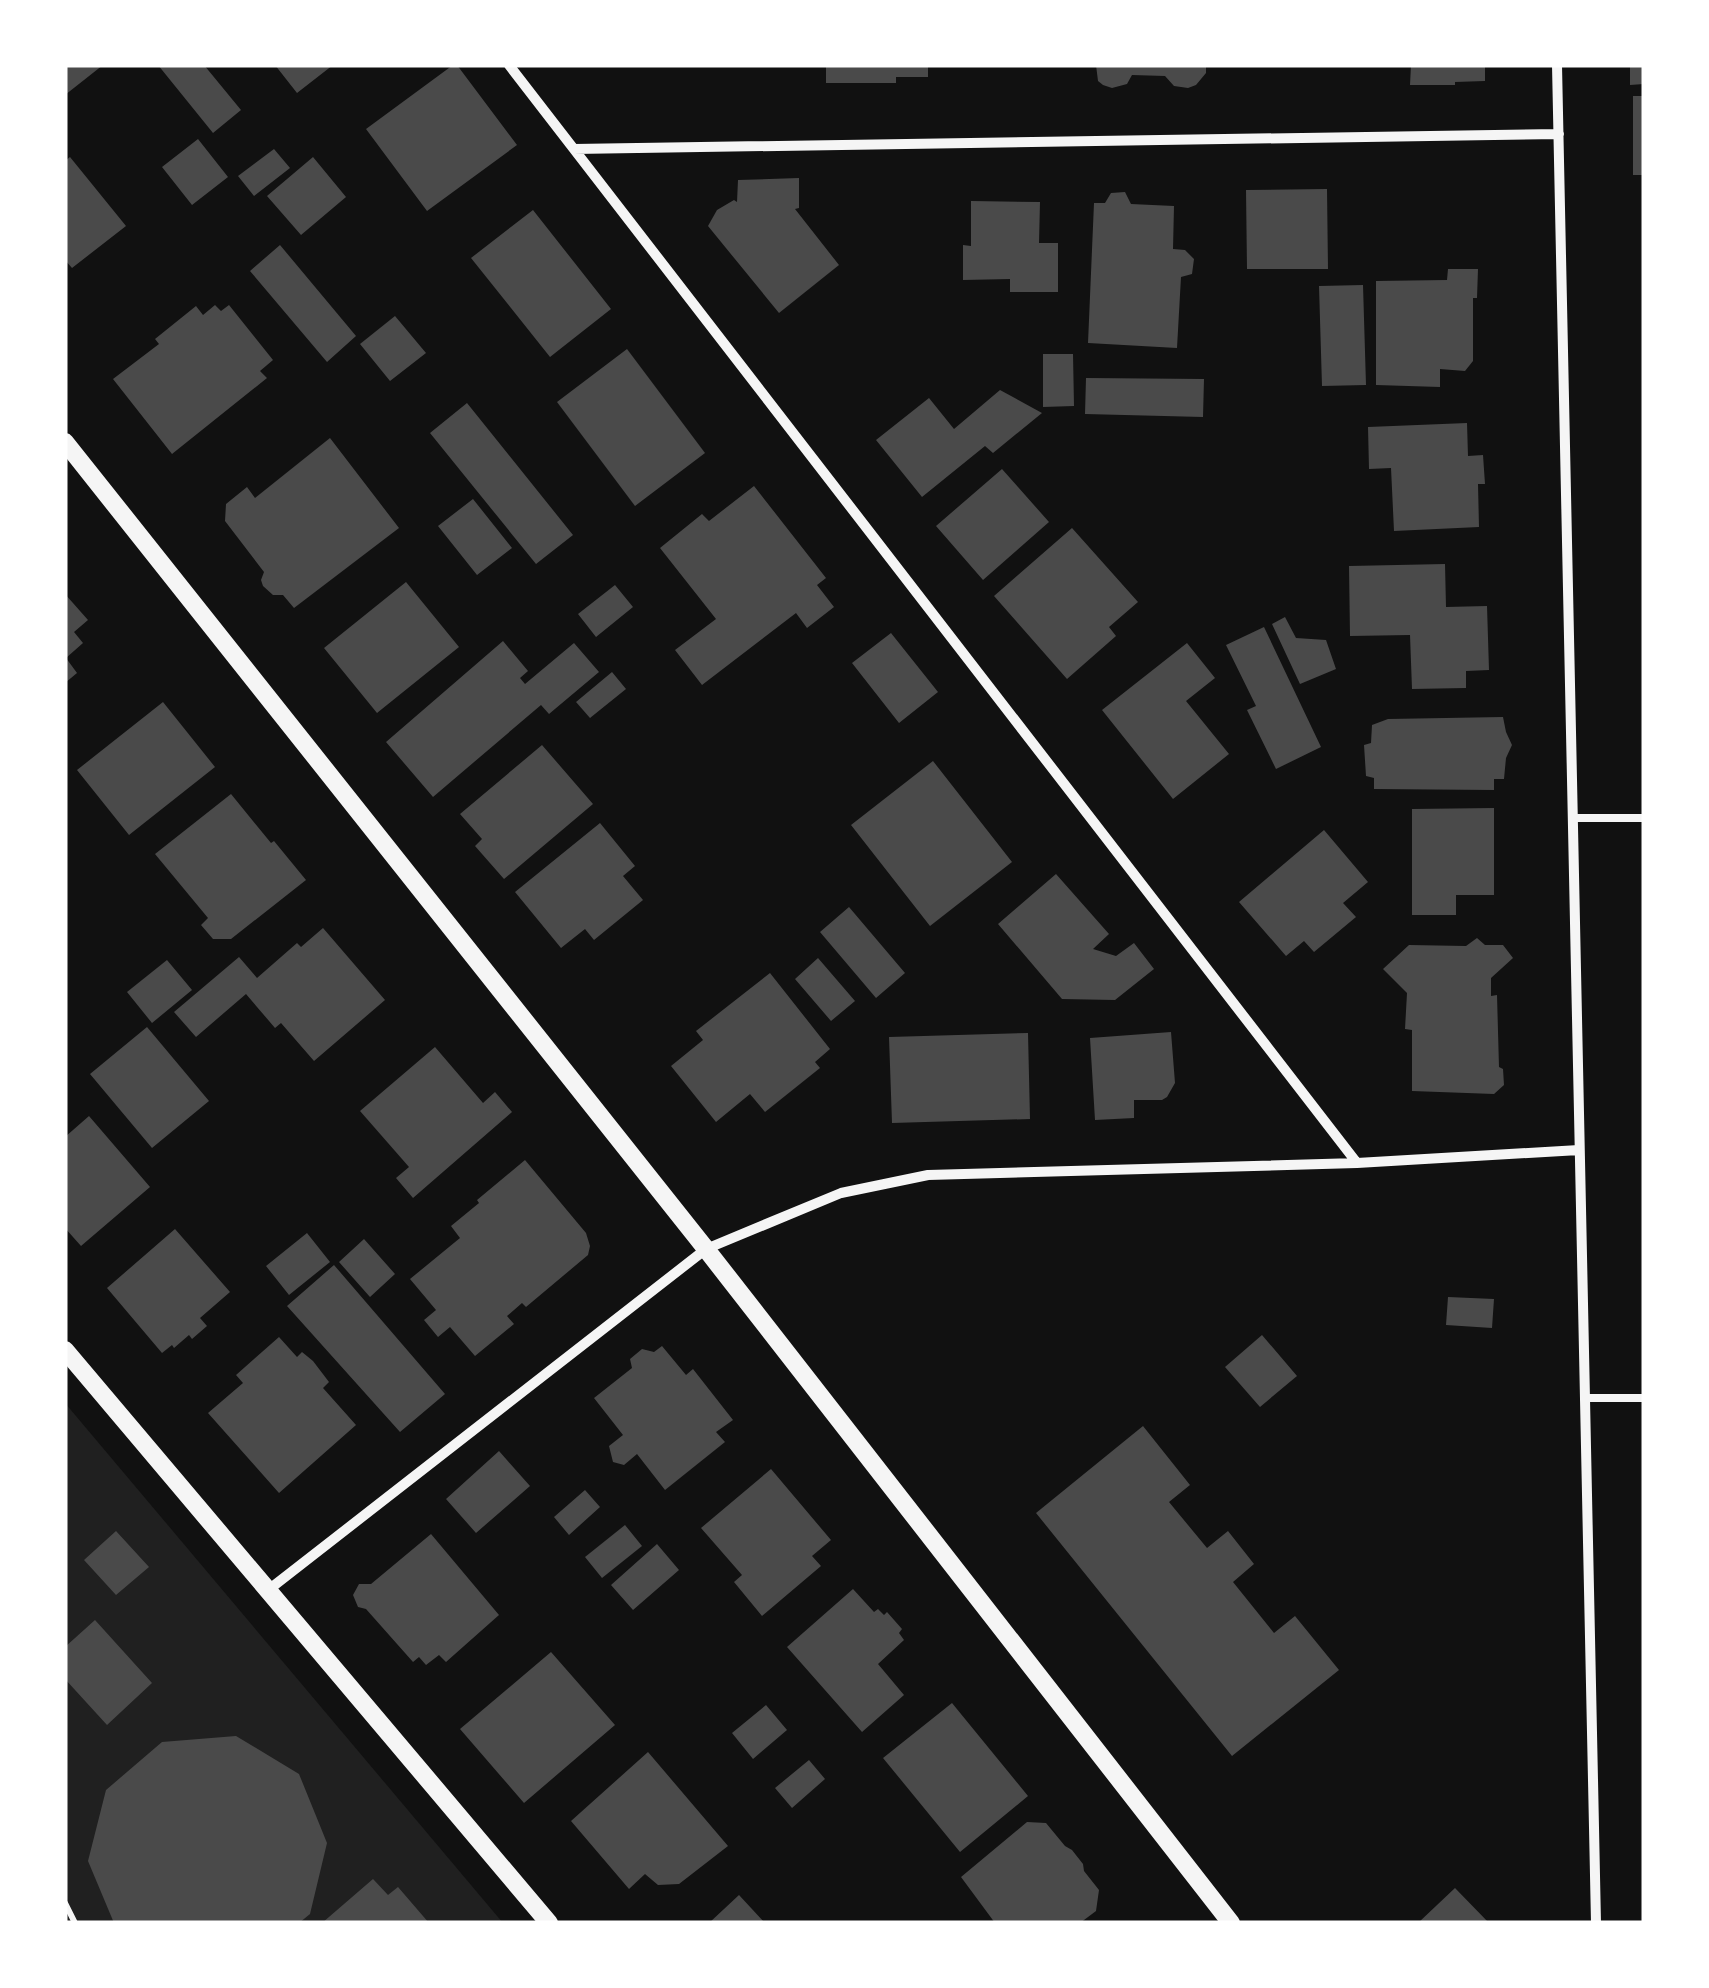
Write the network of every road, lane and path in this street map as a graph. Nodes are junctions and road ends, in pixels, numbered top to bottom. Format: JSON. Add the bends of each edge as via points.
{"nodes":[{"id":1,"x":509,"y":65,"type":"edge"},
{"id":2,"x":1557,"y":65,"type":"edge"},
{"id":3,"x":1559,"y":134,"type":"junction"},
{"id":4,"x":574,"y":148,"type":"junction"},
{"id":5,"x":65,"y":442,"type":"edge"},
{"id":6,"x":1572,"y":818,"type":"junction"},
{"id":7,"x":1644,"y":818,"type":"edge"},
{"id":8,"x":1579,"y":1150,"type":"junction"},
{"id":9,"x":1357,"y":1163,"type":"junction"},
{"id":10,"x":706,"y":1248,"type":"junction"},
{"id":11,"x":65,"y":1350,"type":"edge"},
{"id":12,"x":1584,"y":1398,"type":"junction"},
{"id":13,"x":1644,"y":1398,"type":"edge"},
{"id":14,"x":267,"y":1591,"type":"junction"},
{"id":15,"x":65,"y":1902,"type":"edge"},
{"id":16,"x":75,"y":1923,"type":"edge"},
{"id":17,"x":549,"y":1923,"type":"edge"},
{"id":18,"x":1231,"y":1923,"type":"edge"},
{"id":19,"x":1596,"y":1923,"type":"edge"}],
"edges":[{"from":1,"to":4,"type":"street"},
{"from":2,"to":3,"type":"street"},
{"from":3,"to":4,"type":"street"},
{"from":3,"to":6,"type":"street"},
{"from":4,"to":9,"type":"street"},
{"from":5,"to":10,"type":"street"},
{"from":6,"to":7,"type":"lane"},
{"from":6,"to":8,"type":"street"},
{"from":8,"to":9,"type":"street"},
{"from":8,"to":12,"type":"street"},
{"from":9,"to":10,"type":"street","via":[[928,1175],[841,1193]]},
{"from":10,"to":14,"type":"street"},
{"from":10,"to":18,"type":"street"},
{"from":11,"to":14,"type":"street"},
{"from":12,"to":13,"type":"lane"},
{"from":12,"to":19,"type":"street"},
{"from":14,"to":17,"type":"street"},
{"from":15,"to":16,"type":"path"}]}
